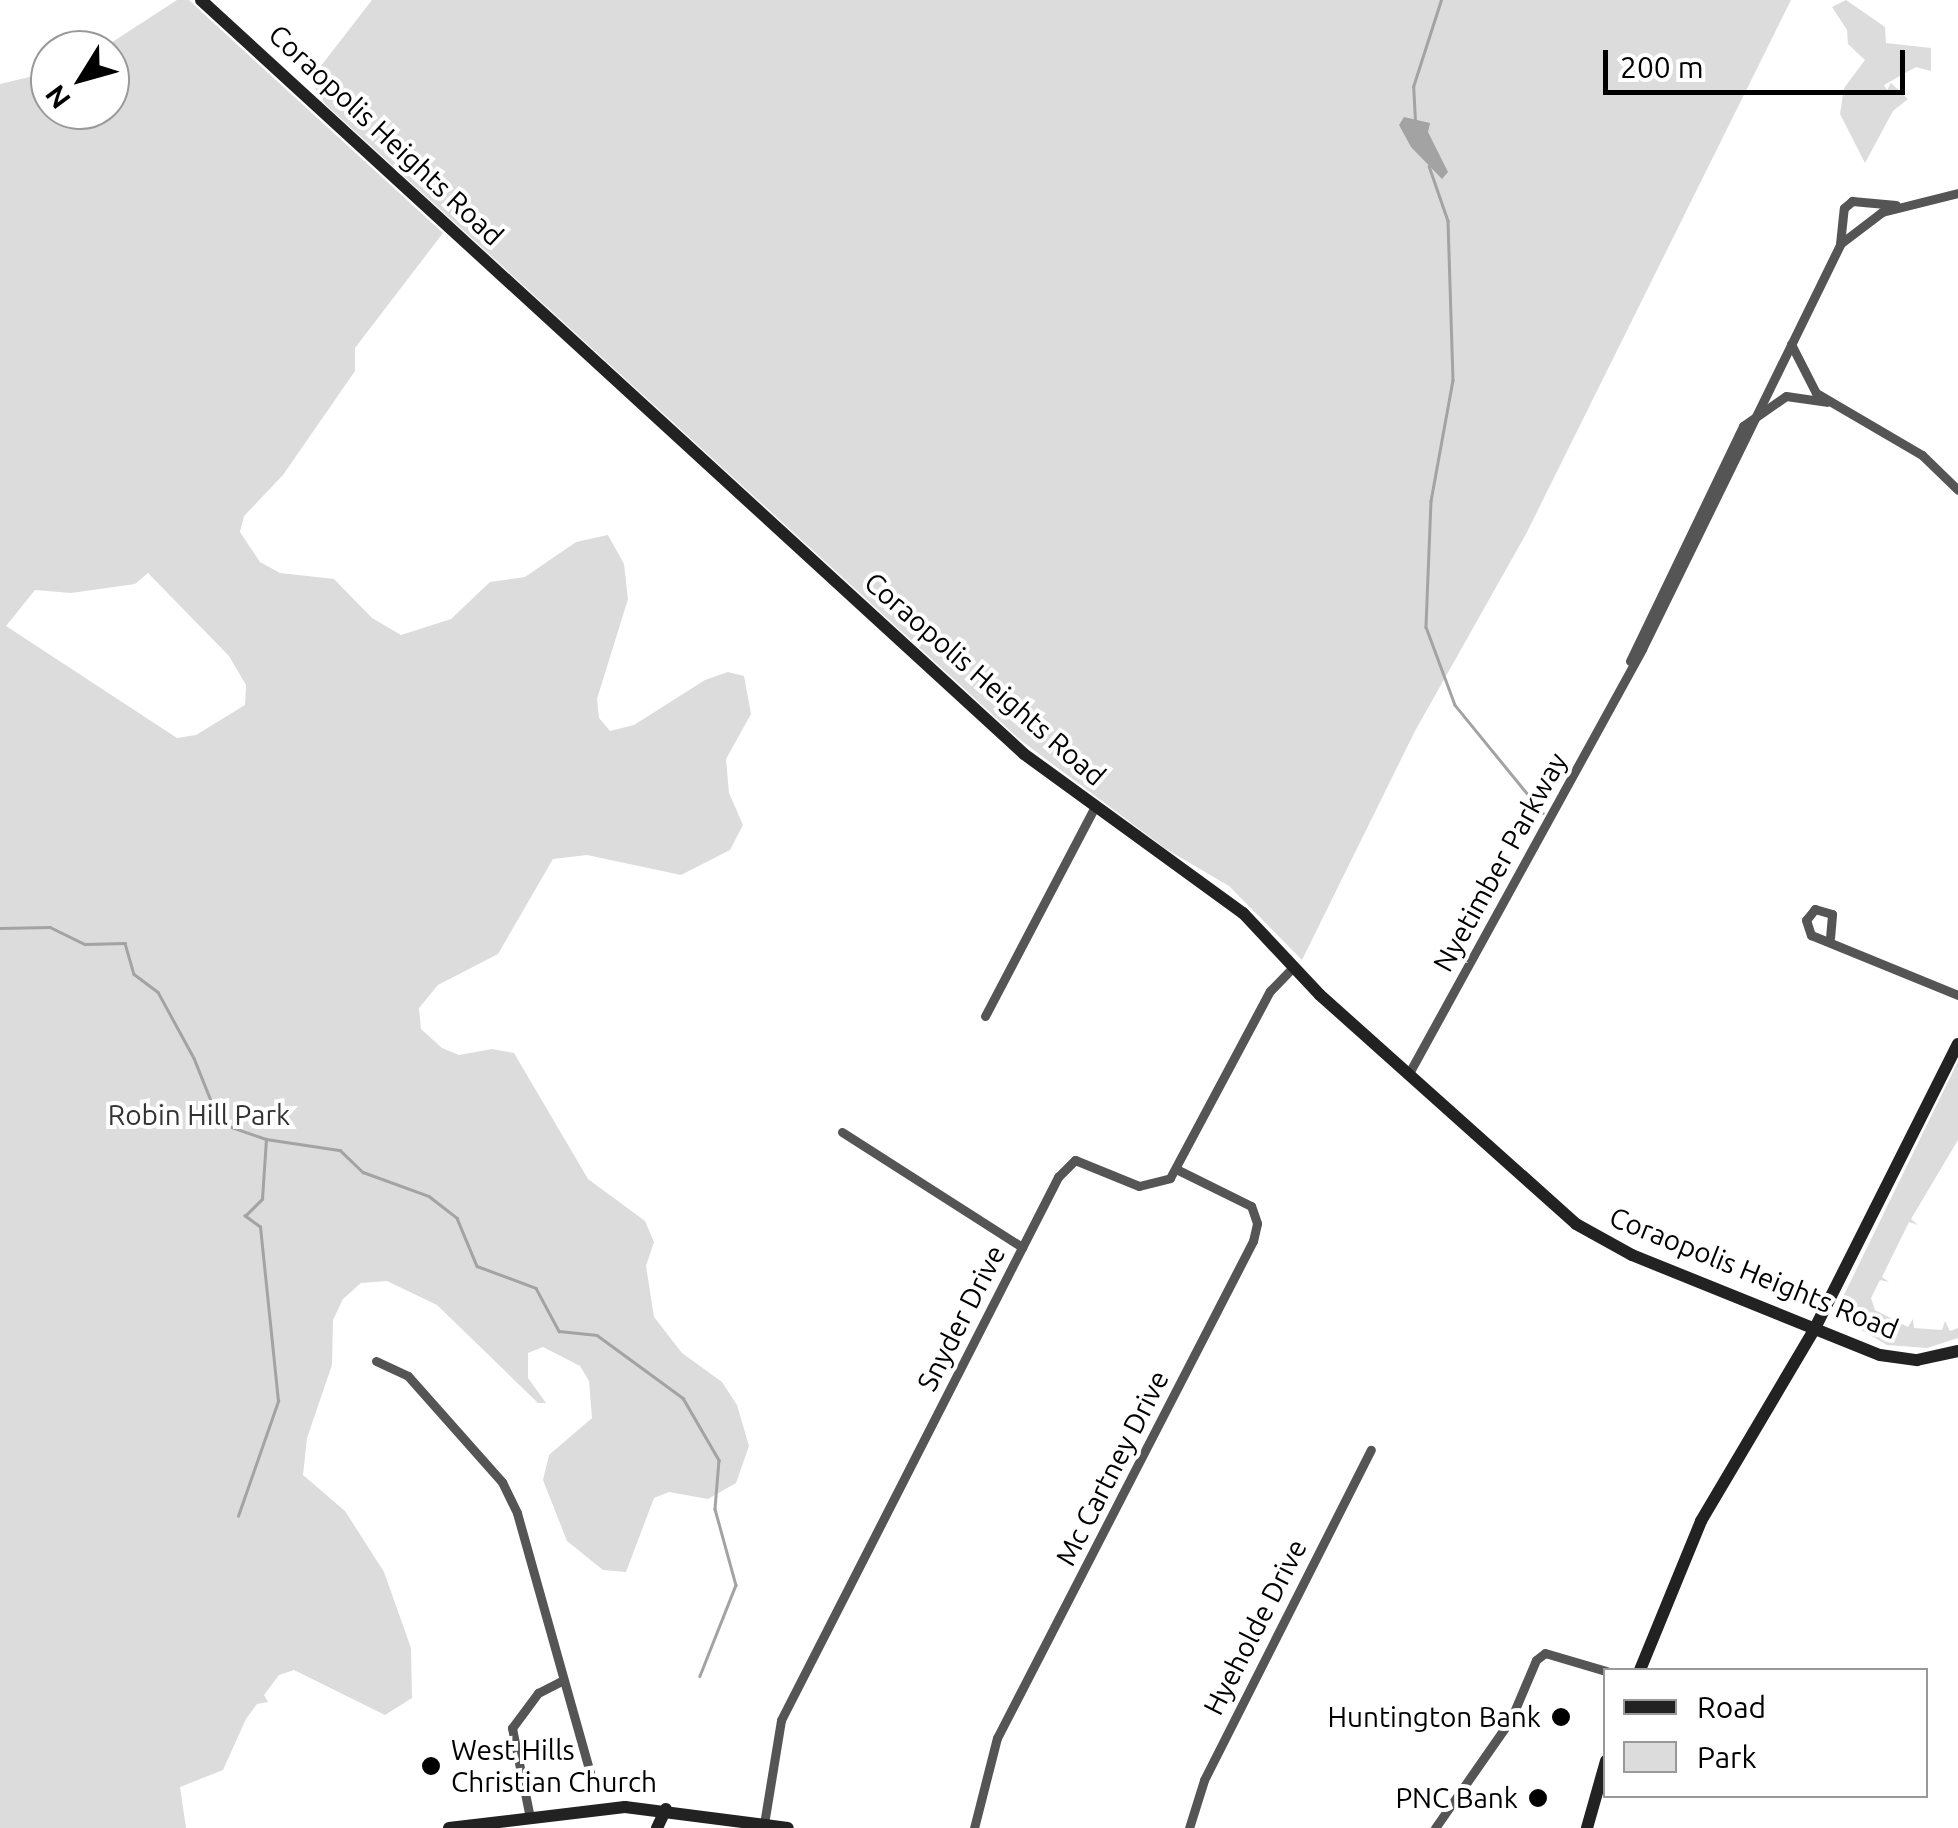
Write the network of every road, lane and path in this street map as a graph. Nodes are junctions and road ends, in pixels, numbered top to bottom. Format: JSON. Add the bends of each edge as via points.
{"nodes":[{"id":1,"x":201,"y":0,"type":"edge"},
{"id":2,"x":1958,"y":193,"type":"edge"},
{"id":3,"x":1898,"y":206,"type":"junction"},
{"id":4,"x":1840,"y":244,"type":"junction"},
{"id":5,"x":1791,"y":344,"type":"junction"},
{"id":6,"x":1827,"y":402,"type":"junction"},
{"id":7,"x":1755,"y":414,"type":"junction"},
{"id":8,"x":1958,"y":490,"type":"edge"},
{"id":9,"x":1094,"y":808,"type":"junction"},
{"id":10,"x":1830,"y":938,"type":"dead end"},
{"id":11,"x":1293,"y":967,"type":"junction"},
{"id":12,"x":1958,"y":995,"type":"edge"},
{"id":13,"x":985,"y":1016,"type":"dead end"},
{"id":14,"x":1958,"y":1044,"type":"edge"},
{"id":15,"x":1408,"y":1075,"type":"junction"},
{"id":16,"x":842,"y":1132,"type":"dead end"},
{"id":17,"x":1178,"y":1170,"type":"junction"},
{"id":18,"x":1022,"y":1247,"type":"junction"},
{"id":19,"x":1815,"y":1328,"type":"junction"},
{"id":20,"x":1958,"y":1351,"type":"edge"},
{"id":21,"x":376,"y":1361,"type":"dead end"},
{"id":22,"x":1371,"y":1450,"type":"dead end"},
{"id":23,"x":1641,"y":1668,"type":"edge"},
{"id":24,"x":1603,"y":1670,"type":"edge"},
{"id":25,"x":563,"y":1680,"type":"junction"},
{"id":26,"x":1603,"y":1771,"type":"edge"},
{"id":27,"x":591,"y":1778,"type":"dead end"},
{"id":28,"x":666,"y":1809,"type":"junction"},
{"id":29,"x":530,"y":1818,"type":"junction"},
{"id":30,"x":764,"y":1824,"type":"junction"},
{"id":31,"x":450,"y":1828,"type":"edge"},
{"id":32,"x":657,"y":1828,"type":"edge"},
{"id":33,"x":788,"y":1828,"type":"edge"},
{"id":34,"x":974,"y":1828,"type":"edge"},
{"id":35,"x":1189,"y":1828,"type":"edge"},
{"id":36,"x":1435,"y":1828,"type":"edge"},
{"id":37,"x":1586,"y":1828,"type":"edge"}],
"edges":[{"from":1,"to":9,"type":"street","name":"Coraopolis Heights Road","via":[[968,704]]},
{"from":2,"to":3,"type":"street"},
{"from":3,"to":4,"type":"street"},
{"from":3,"to":4,"type":"street","name":"Nyetimber Parkway","via":[[1852,201],[1844,208]]},
{"from":4,"to":5,"type":"street","name":"Nyetimber Parkway"},
{"from":5,"to":6,"type":"street","via":[[1800,372]]},
{"from":5,"to":7,"type":"street","name":"Nyetimber Parkway"},
{"from":6,"to":7,"type":"street","via":[[1786,396]]},
{"from":6,"to":8,"type":"street","via":[[1922,455]]},
{"from":7,"to":15,"type":"street","name":"Nyetimber Parkway","via":[[1740,431],[1628,668]]},
{"from":9,"to":11,"type":"street","name":"Coraopolis Heights Road","via":[[1243,912]]},
{"from":9,"to":13,"type":"street"},
{"from":10,"to":12,"type":"street"},
{"from":11,"to":15,"type":"street","name":"Coraopolis Heights Road"},
{"from":11,"to":17,"type":"street","via":[[1263,1003]]},
{"from":14,"to":19,"type":"street"},
{"from":15,"to":19,"type":"street","name":"Coraopolis Heights Road","via":[[1587,1232]]},
{"from":16,"to":18,"type":"street"},
{"from":17,"to":18,"type":"street","name":"Snyder Drive","via":[[1147,1188],[1074,1160],[1058,1177]]},
{"from":17,"to":34,"type":"street","name":"Mc Cartney Drive","via":[[1251,1206],[1257,1223],[1253,1242],[998,1738]]},
{"from":18,"to":30,"type":"street","name":"Snyder Drive","via":[[781,1720]]},
{"from":19,"to":20,"type":"street","name":"Coraopolis Heights Road","via":[[1892,1358]]},
{"from":19,"to":23,"type":"street","via":[[1701,1521]]},
{"from":21,"to":25,"type":"street","via":[[408,1376],[502,1482],[517,1513]]},
{"from":22,"to":35,"type":"street","name":"Hyeholde Drive","via":[[1204,1780]]},
{"from":24,"to":36,"type":"street","via":[[1546,1653],[1536,1660],[1511,1719]]},
{"from":25,"to":27,"type":"street"},
{"from":25,"to":29,"type":"street","via":[[538,1693],[512,1728]]},
{"from":26,"to":37,"type":"street"},
{"from":28,"to":29,"type":"street"},
{"from":28,"to":30,"type":"street"},
{"from":28,"to":32,"type":"street"},
{"from":29,"to":31,"type":"street"},
{"from":30,"to":33,"type":"street"}]}
